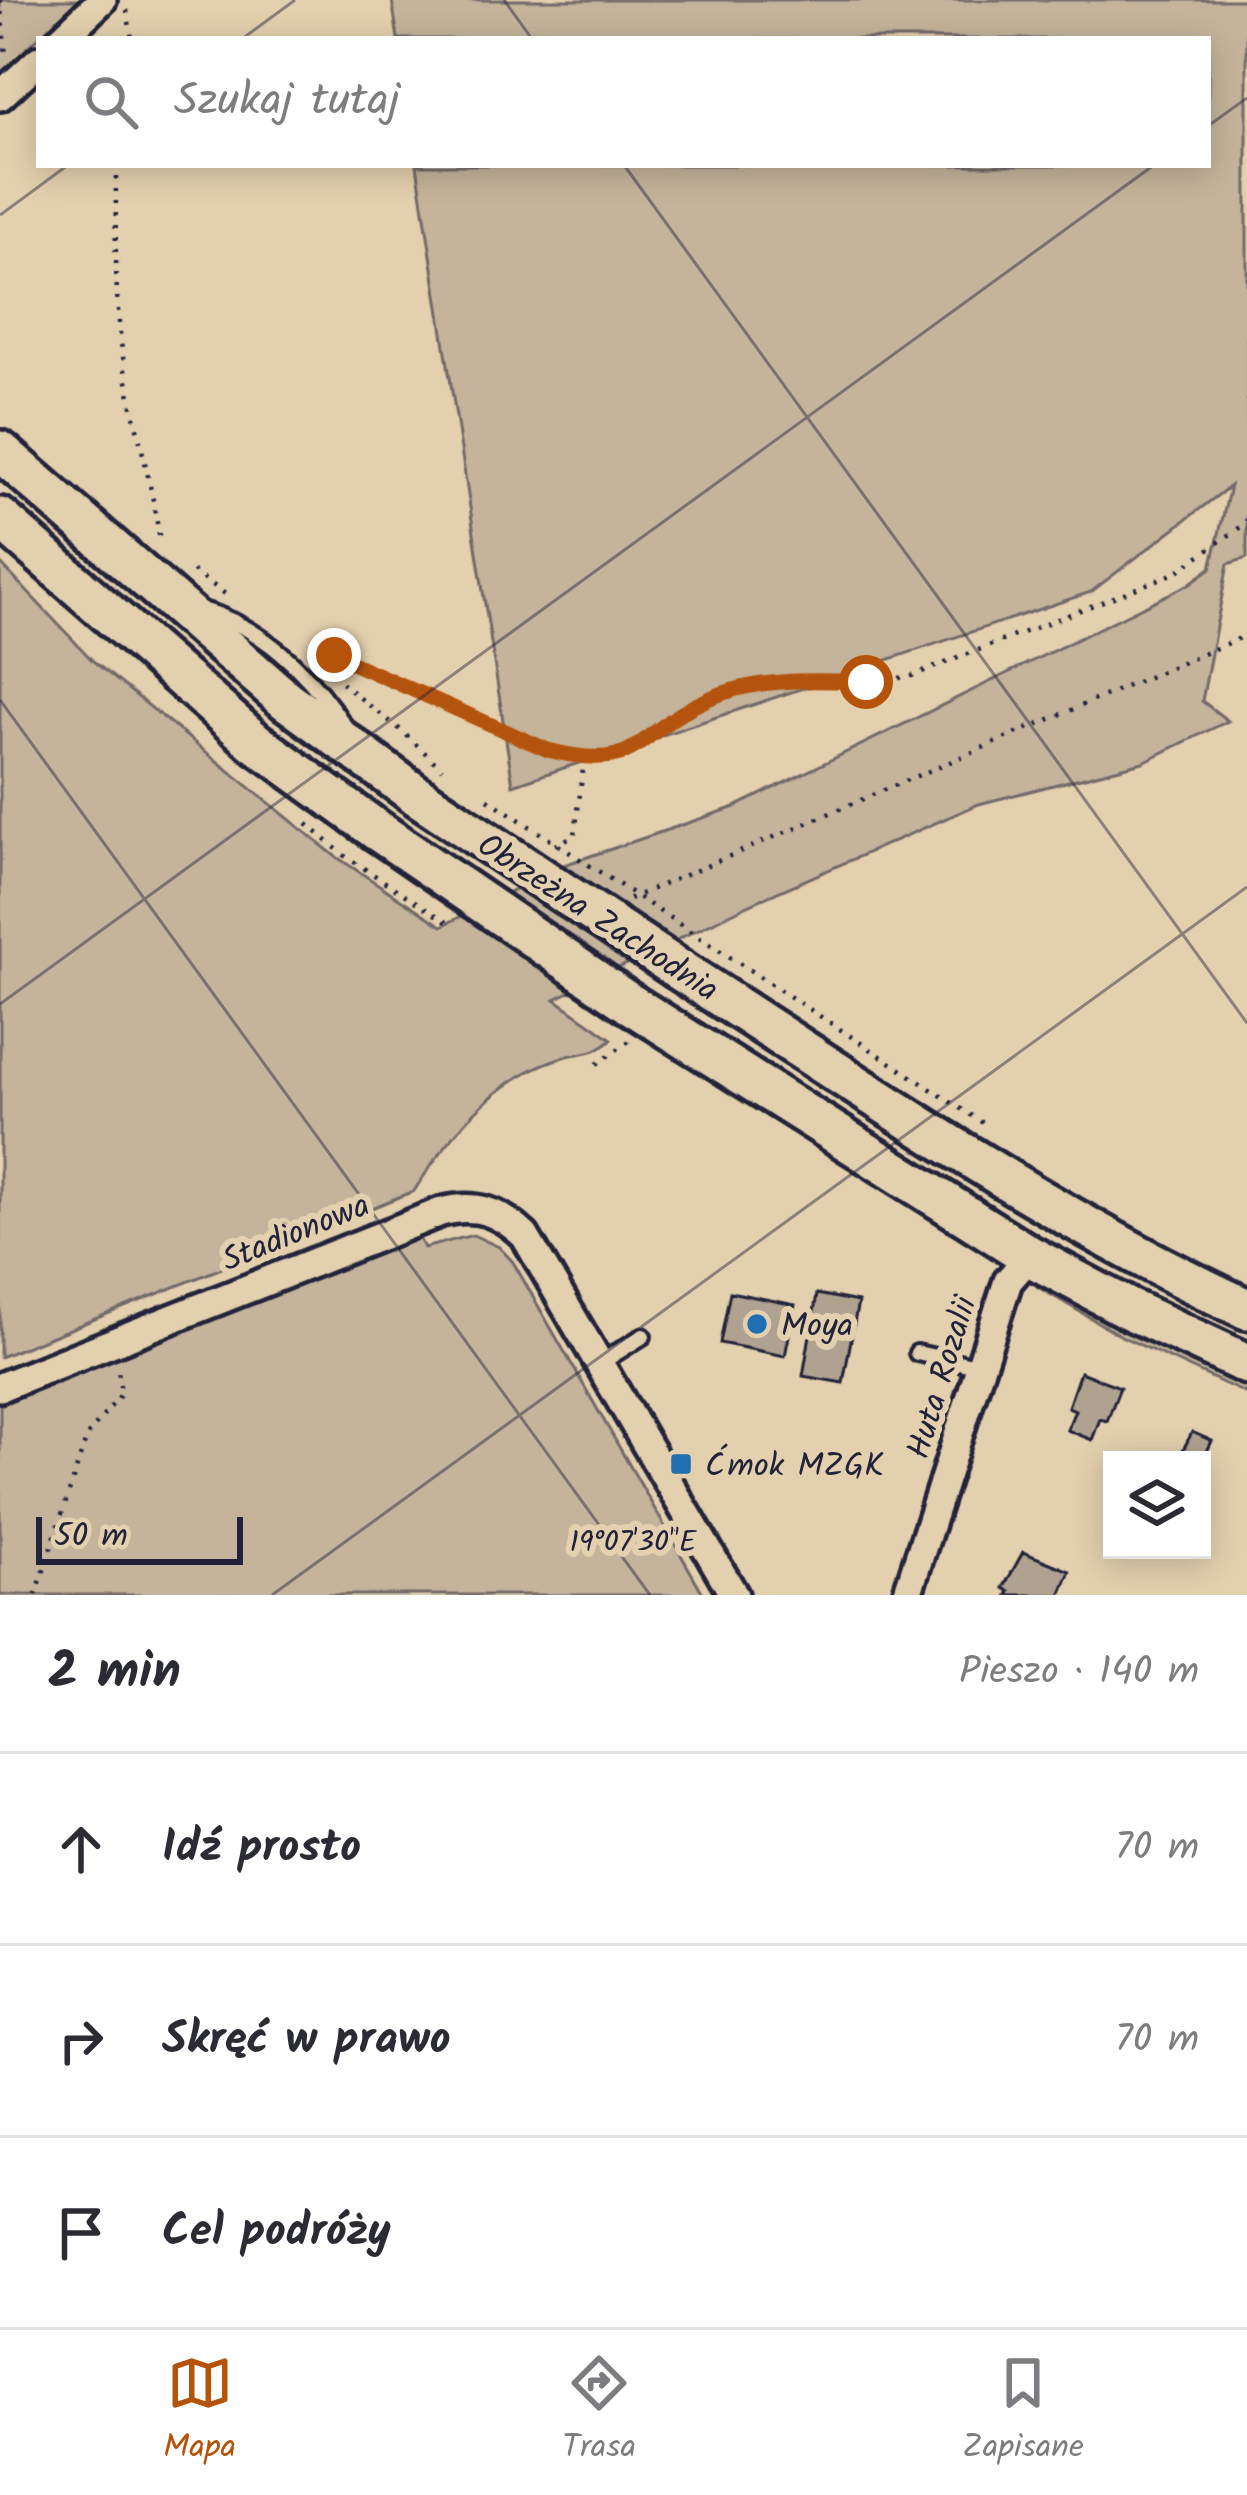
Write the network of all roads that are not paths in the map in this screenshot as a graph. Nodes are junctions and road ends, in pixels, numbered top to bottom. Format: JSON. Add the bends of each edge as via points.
{"nodes":[{"id":1,"x":102,"y":0,"type":"edge"},
{"id":2,"x":64,"y":36,"type":"edge"},
{"id":3,"x":36,"y":63,"type":"edge"},
{"id":4,"x":4,"y":92,"type":"edge"},
{"id":5,"x":0,"y":451,"type":"edge"},
{"id":6,"x":0,"y":518,"type":"edge"},
{"id":7,"x":1030,"y":1256,"type":"junction"},
{"id":8,"x":1247,"y":1309,"type":"edge"},
{"id":9,"x":643,"y":1336,"type":"dead end"},
{"id":10,"x":917,"y":1353,"type":"dead end"},
{"id":11,"x":600,"y":1363,"type":"junction"},
{"id":12,"x":1247,"y":1364,"type":"edge"},
{"id":13,"x":981,"y":1367,"type":"junction"},
{"id":14,"x":0,"y":1387,"type":"edge"},
{"id":15,"x":734,"y":1595,"type":"edge"},
{"id":16,"x":908,"y":1595,"type":"edge"}],
"edges":[{"from":1,"to":2,"type":"street"},
{"from":3,"to":4,"type":"street"},
{"from":5,"to":8,"type":"street","name":"Obrzeżna Zachodnia","bridge":true,"via":[[286,700],[366,757],[428,782],[678,969],[1030,1193]]},
{"from":6,"to":7,"type":"street","name":"Obrzeżna Zachodnia","bridge":true,"via":[[255,742],[629,1022]]},
{"from":7,"to":12,"type":"street","name":"Obrzeżna Zachodnia"},
{"from":7,"to":13,"type":"street","name":"Huta Rozalii","via":[[1008,1281]]},
{"from":9,"to":11,"type":"lane"},
{"from":10,"to":13,"type":"lane"},
{"from":11,"to":14,"type":"street","name":"Stadionowa","via":[[525,1236],[489,1210],[464,1207]]},
{"from":11,"to":15,"type":"street","name":"Stadionowa"},
{"from":13,"to":16,"type":"street","name":"Huta Rozalii"}]}
